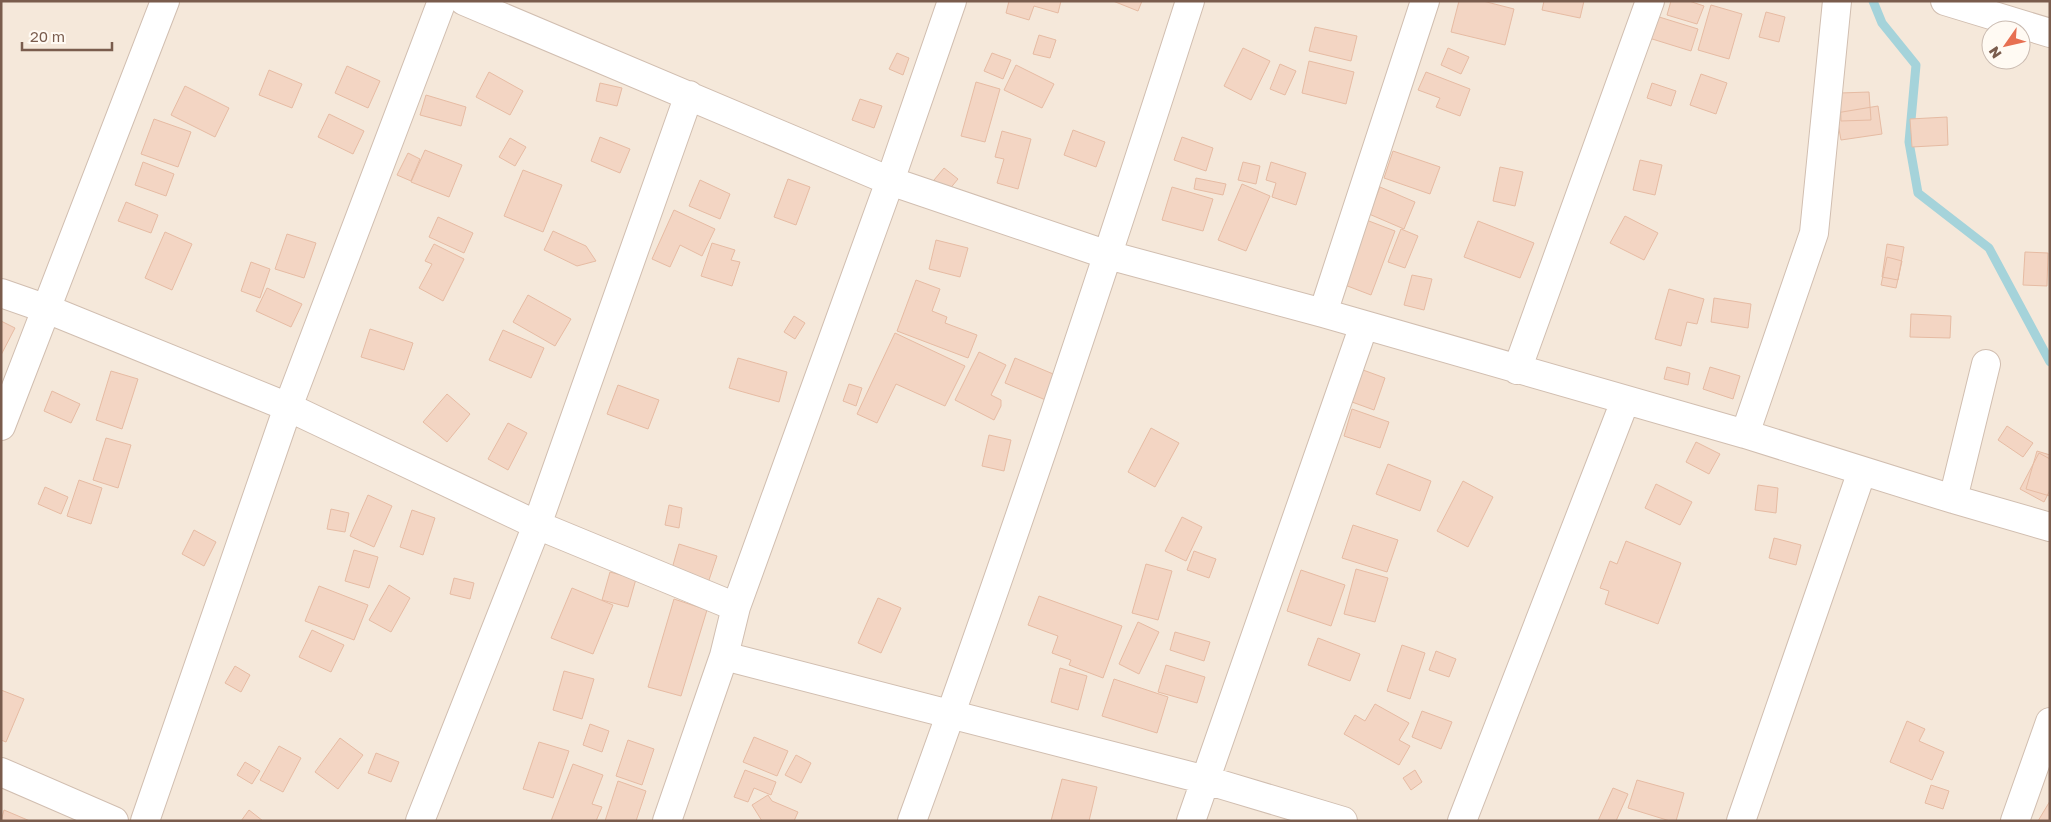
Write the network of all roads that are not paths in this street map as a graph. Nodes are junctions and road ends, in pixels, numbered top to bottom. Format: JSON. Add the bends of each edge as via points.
{"nodes":[{"id":1,"x":165,"y":1,"type":"edge"},
{"id":2,"x":442,"y":1,"type":"edge"},
{"id":3,"x":464,"y":1,"type":"edge"},
{"id":4,"x":952,"y":1,"type":"edge"},
{"id":5,"x":1190,"y":1,"type":"edge"},
{"id":6,"x":1425,"y":1,"type":"edge"},
{"id":7,"x":1650,"y":1,"type":"edge"},
{"id":8,"x":1838,"y":1,"type":"edge"},
{"id":9,"x":1945,"y":1,"type":"edge"},
{"id":10,"x":2050,"y":33,"type":"edge"},
{"id":11,"x":689,"y":95,"type":"junction"},
{"id":12,"x":890,"y":181,"type":"junction"},
{"id":13,"x":1108,"y":255,"type":"junction"},
{"id":14,"x":1,"y":293,"type":"edge"},
{"id":15,"x":47,"y":309,"type":"junction"},
{"id":16,"x":1323,"y":312,"type":"junction"},
{"id":17,"x":1364,"y":325,"type":"junction"},
{"id":18,"x":1986,"y":364,"type":"dead end"},
{"id":19,"x":1517,"y":370,"type":"junction"},
{"id":20,"x":1624,"y":401,"type":"junction"},
{"id":21,"x":288,"y":407,"type":"junction"},
{"id":22,"x":1,"y":426,"type":"edge"},
{"id":23,"x":1745,"y":434,"type":"junction"},
{"id":24,"x":1862,"y":471,"type":"junction"},
{"id":25,"x":1953,"y":499,"type":"junction"},
{"id":26,"x":537,"y":525,"type":"junction"},
{"id":27,"x":2050,"y":526,"type":"edge"},
{"id":28,"x":736,"y":607,"type":"junction"},
{"id":29,"x":724,"y":656,"type":"junction"},
{"id":30,"x":951,"y":714,"type":"junction"},
{"id":31,"x":2050,"y":722,"type":"edge"},
{"id":32,"x":1,"y":772,"type":"edge"},
{"id":33,"x":1206,"y":780,"type":"junction"},
{"id":34,"x":114,"y":821,"type":"edge"},
{"id":35,"x":145,"y":821,"type":"edge"},
{"id":36,"x":420,"y":821,"type":"edge"},
{"id":37,"x":667,"y":821,"type":"edge"},
{"id":38,"x":912,"y":821,"type":"edge"},
{"id":39,"x":1191,"y":821,"type":"edge"},
{"id":40,"x":1343,"y":821,"type":"edge"},
{"id":41,"x":1462,"y":821,"type":"edge"},
{"id":42,"x":1741,"y":821,"type":"edge"},
{"id":43,"x":2015,"y":821,"type":"edge"}],
"edges":[{"from":1,"to":15,"type":"street"},
{"from":2,"to":21,"type":"street"},
{"from":3,"to":11,"type":"street"},
{"from":4,"to":12,"type":"street"},
{"from":5,"to":13,"type":"street"},
{"from":6,"to":16,"type":"street"},
{"from":7,"to":19,"type":"street"},
{"from":8,"to":23,"type":"street","via":[[1814,233]]},
{"from":9,"to":10,"type":"street"},
{"from":11,"to":12,"type":"street"},
{"from":11,"to":26,"type":"street"},
{"from":12,"to":13,"type":"street"},
{"from":12,"to":28,"type":"street"},
{"from":13,"to":16,"type":"street"},
{"from":13,"to":30,"type":"street"},
{"from":14,"to":15,"type":"street"},
{"from":15,"to":21,"type":"street"},
{"from":15,"to":22,"type":"street"},
{"from":16,"to":17,"type":"street"},
{"from":17,"to":19,"type":"street"},
{"from":17,"to":33,"type":"street"},
{"from":18,"to":25,"type":"street"},
{"from":19,"to":20,"type":"street"},
{"from":20,"to":23,"type":"street"},
{"from":20,"to":41,"type":"street"},
{"from":21,"to":26,"type":"street"},
{"from":21,"to":35,"type":"street"},
{"from":23,"to":24,"type":"street"},
{"from":24,"to":25,"type":"street"},
{"from":24,"to":42,"type":"street"},
{"from":25,"to":27,"type":"street"},
{"from":26,"to":28,"type":"street"},
{"from":26,"to":36,"type":"street"},
{"from":28,"to":29,"type":"street"},
{"from":29,"to":30,"type":"street"},
{"from":29,"to":37,"type":"street"},
{"from":30,"to":33,"type":"street"},
{"from":30,"to":38,"type":"street"},
{"from":31,"to":43,"type":"street"},
{"from":32,"to":34,"type":"street"},
{"from":33,"to":39,"type":"street"},
{"from":33,"to":40,"type":"street"}]}
